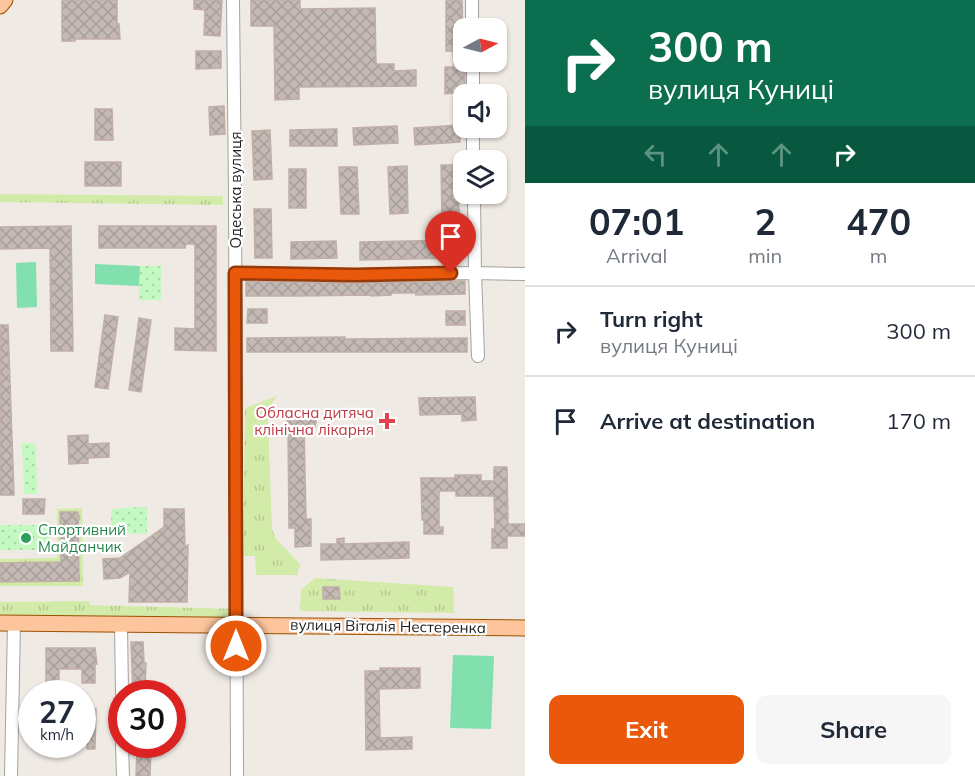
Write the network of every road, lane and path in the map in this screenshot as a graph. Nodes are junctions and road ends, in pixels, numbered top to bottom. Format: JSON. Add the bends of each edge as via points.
{"nodes":[{"id":1,"x":5,"y":0,"type":"edge"},
{"id":2,"x":233,"y":0,"type":"edge"},
{"id":3,"x":472,"y":0,"type":"edge"},
{"id":4,"x":0,"y":6,"type":"edge"},
{"id":5,"x":472,"y":18,"type":"edge"},
{"id":6,"x":474,"y":204,"type":"edge"},
{"id":7,"x":235,"y":273,"type":"junction"},
{"id":8,"x":475,"y":273,"type":"junction"},
{"id":9,"x":525,"y":274,"type":"edge"},
{"id":10,"x":478,"y":356,"type":"dead end"},
{"id":11,"x":7,"y":623,"type":"edge"},
{"id":12,"x":121,"y":624,"type":"junction"},
{"id":13,"x":236,"y":625,"type":"junction"},
{"id":14,"x":525,"y":628,"type":"edge"},
{"id":15,"x":122,"y":680,"type":"edge"},
{"id":16,"x":122,"y":758,"type":"edge"},
{"id":17,"x":11,"y":776,"type":"edge"},
{"id":18,"x":123,"y":776,"type":"edge"},
{"id":19,"x":237,"y":776,"type":"edge"}],
"edges":[{"from":1,"to":4,"type":"main road"},
{"from":2,"to":7,"type":"street","name":"Одеська вулиця"},
{"from":3,"to":5,"type":"street"},
{"from":6,"to":8,"type":"street"},
{"from":7,"to":8,"type":"street"},
{"from":7,"to":13,"type":"street","name":"Одеська вулиця"},
{"from":8,"to":9,"type":"street"},
{"from":8,"to":10,"type":"street"},
{"from":11,"to":12,"type":"main road","name":"вулиця Віталія Нестеренка"},
{"from":11,"to":17,"type":"street"},
{"from":12,"to":13,"type":"main road","name":"вулиця Віталія Нестеренка"},
{"from":12,"to":15,"type":"street"},
{"from":13,"to":14,"type":"main road","name":"вулиця Віталія Нестеренка"},
{"from":13,"to":19,"type":"street","name":"Одеська вулиця"},
{"from":16,"to":18,"type":"street"}]}
